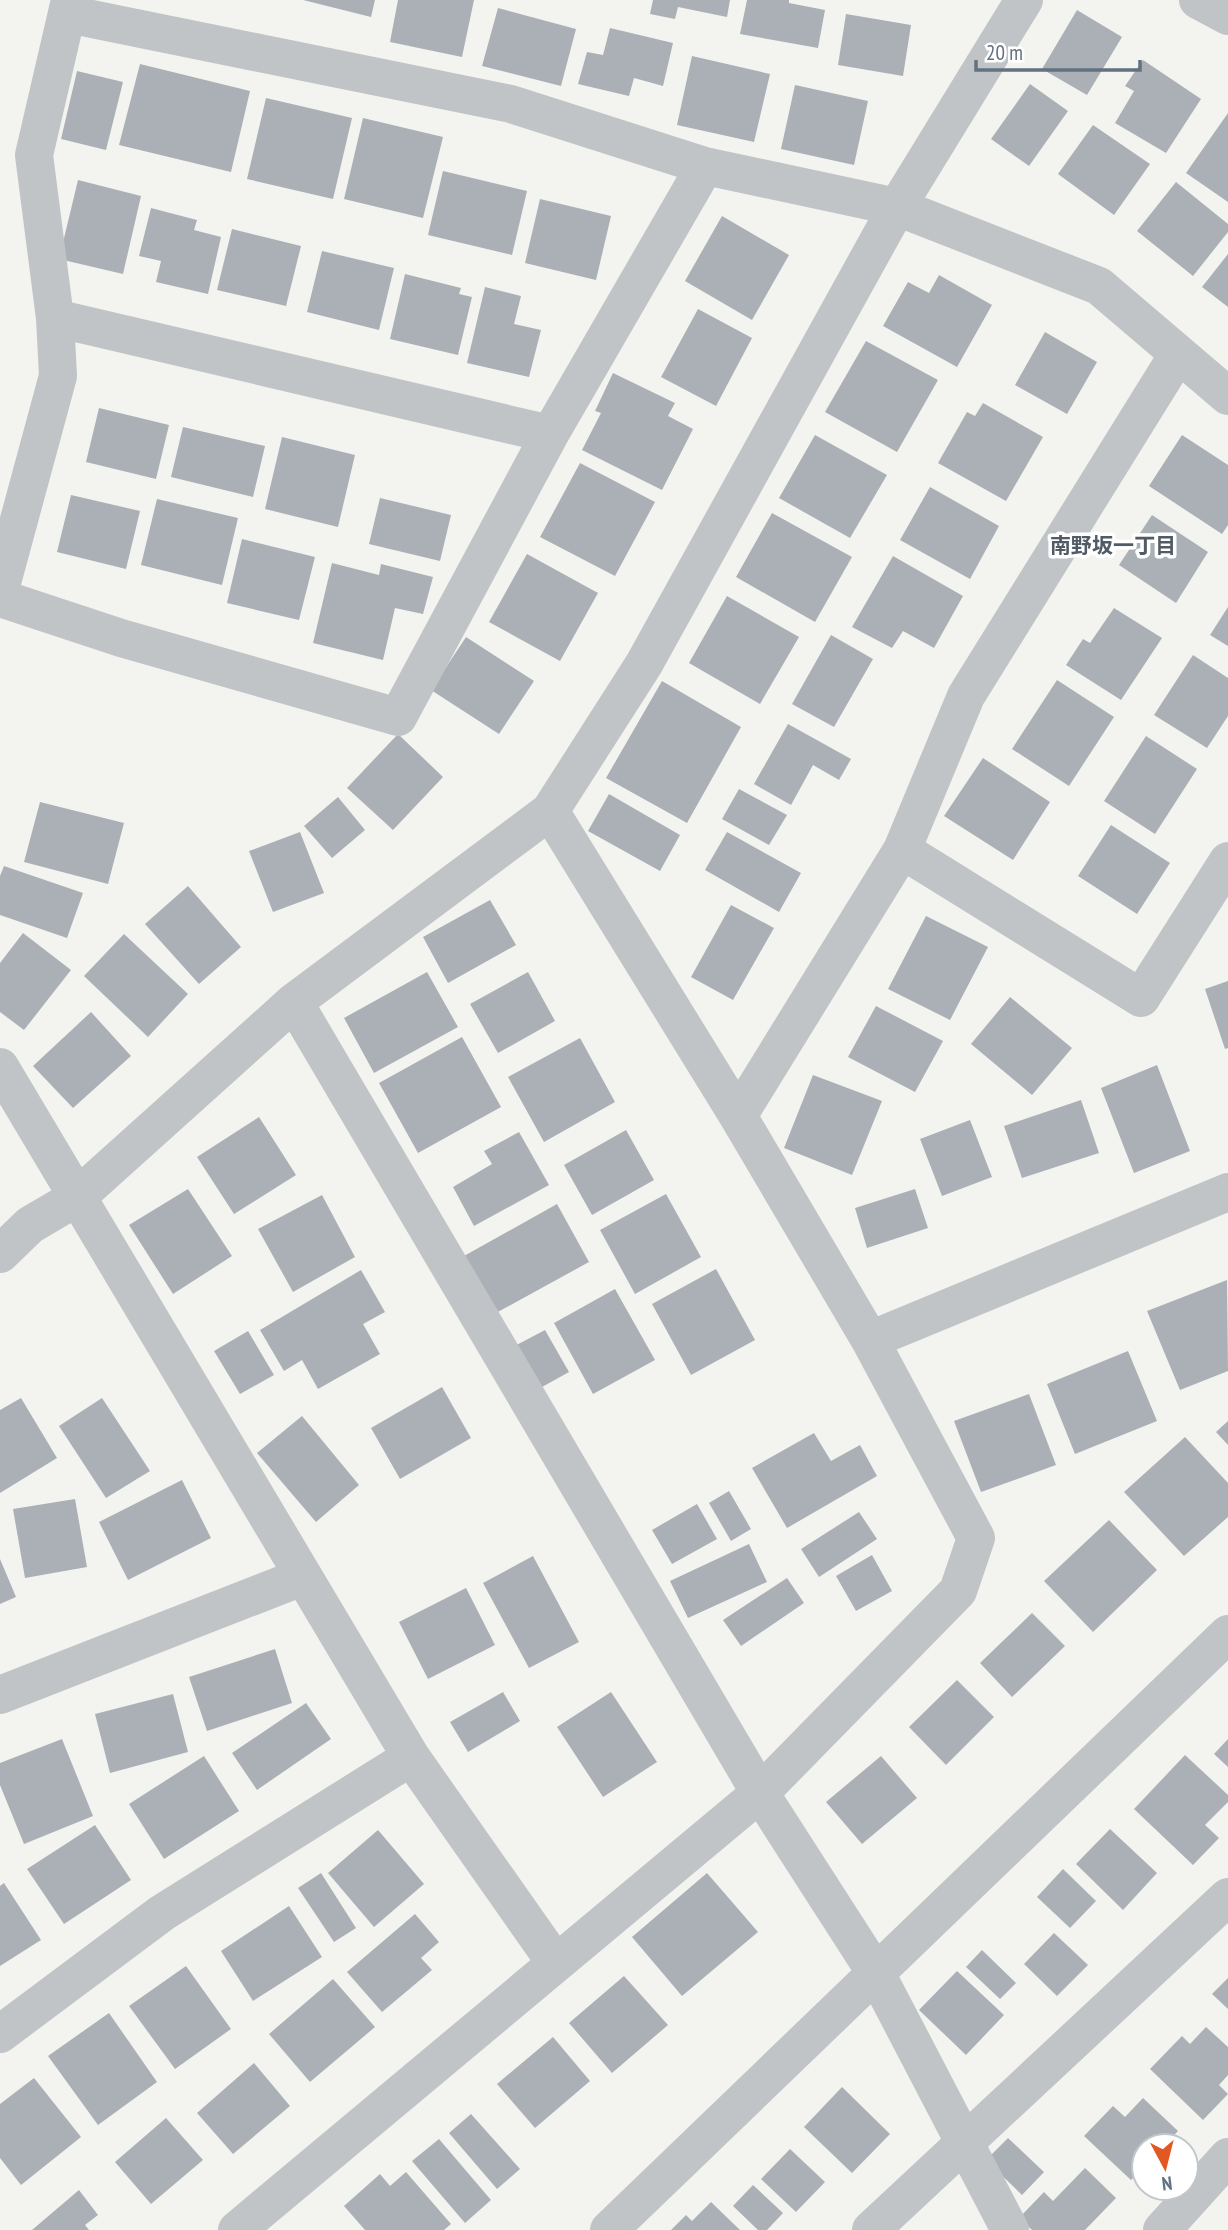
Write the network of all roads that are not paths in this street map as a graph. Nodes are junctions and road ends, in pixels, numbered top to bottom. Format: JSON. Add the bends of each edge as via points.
{"nodes":[{"id":1,"x":1024,"y":0,"type":"edge"},
{"id":2,"x":1198,"y":0,"type":"edge"},
{"id":3,"x":69,"y":7,"type":"edge"},
{"id":4,"x":1228,"y":16,"type":"edge"},
{"id":5,"x":705,"y":166,"type":"junction"},
{"id":6,"x":897,"y":206,"type":"junction"},
{"id":7,"x":55,"y":318,"type":"junction"},
{"id":8,"x":1177,"y":356,"type":"junction"},
{"id":9,"x":1228,"y":396,"type":"edge"},
{"id":10,"x":550,"y":435,"type":"junction"},
{"id":11,"x":0,"y":590,"type":"edge"},
{"id":12,"x":0,"y":598,"type":"edge"},
{"id":13,"x":550,"y":811,"type":"junction"},
{"id":14,"x":902,"y":850,"type":"junction"},
{"id":15,"x":1228,"y":862,"type":"edge"},
{"id":16,"x":294,"y":1002,"type":"junction"},
{"id":17,"x":0,"y":1067,"type":"edge"},
{"id":18,"x":738,"y":1116,"type":"junction"},
{"id":19,"x":1228,"y":1192,"type":"edge"},
{"id":20,"x":76,"y":1198,"type":"junction"},
{"id":21,"x":0,"y":1254,"type":"edge"},
{"id":22,"x":870,"y":1340,"type":"junction"},
{"id":23,"x":302,"y":1577,"type":"junction"},
{"id":24,"x":1228,"y":1634,"type":"edge"},
{"id":25,"x":0,"y":1695,"type":"edge"},
{"id":26,"x":411,"y":1757,"type":"junction"},
{"id":27,"x":760,"y":1793,"type":"junction"},
{"id":28,"x":1228,"y":1897,"type":"edge"},
{"id":29,"x":555,"y":1962,"type":"junction"},
{"id":30,"x":877,"y":1975,"type":"junction"},
{"id":31,"x":0,"y":2034,"type":"edge"},
{"id":32,"x":964,"y":2146,"type":"junction"},
{"id":33,"x":1228,"y":2157,"type":"edge"},
{"id":34,"x":237,"y":2230,"type":"edge"},
{"id":35,"x":609,"y":2230,"type":"edge"},
{"id":36,"x":871,"y":2230,"type":"edge"},
{"id":37,"x":1010,"y":2230,"type":"edge"},
{"id":38,"x":1161,"y":2230,"type":"edge"}],
"edges":[{"from":1,"to":6,"type":"street"},
{"from":2,"to":4,"type":"street"},
{"from":3,"to":5,"type":"street","via":[[511,104]]},
{"from":3,"to":7,"type":"street","via":[[34,155]]},
{"from":5,"to":6,"type":"street"},
{"from":5,"to":10,"type":"street"},
{"from":6,"to":8,"type":"street","via":[[1099,286]]},
{"from":6,"to":13,"type":"street","via":[[644,664]]},
{"from":7,"to":10,"type":"street"},
{"from":7,"to":11,"type":"street","via":[[58,376]]},
{"from":8,"to":9,"type":"street"},
{"from":8,"to":14,"type":"street","via":[[966,696]]},
{"from":10,"to":12,"type":"street","via":[[398,717],[121,638]]},
{"from":13,"to":16,"type":"street"},
{"from":13,"to":18,"type":"street"},
{"from":14,"to":15,"type":"street","via":[[1141,998]]},
{"from":14,"to":18,"type":"street"},
{"from":16,"to":20,"type":"street"},
{"from":16,"to":27,"type":"street"},
{"from":17,"to":20,"type":"street"},
{"from":18,"to":22,"type":"street"},
{"from":19,"to":22,"type":"street"},
{"from":20,"to":21,"type":"street","via":[[30,1225]]},
{"from":20,"to":23,"type":"street"},
{"from":22,"to":27,"type":"street","via":[[976,1538],[958,1591]]},
{"from":23,"to":25,"type":"street"},
{"from":23,"to":26,"type":"street"},
{"from":24,"to":30,"type":"street"},
{"from":26,"to":29,"type":"street"},
{"from":26,"to":31,"type":"street","via":[[162,1913]]},
{"from":27,"to":29,"type":"street"},
{"from":27,"to":30,"type":"street"},
{"from":28,"to":32,"type":"street"},
{"from":29,"to":34,"type":"street"},
{"from":30,"to":32,"type":"street"},
{"from":30,"to":35,"type":"street"},
{"from":32,"to":36,"type":"street"},
{"from":32,"to":37,"type":"street"},
{"from":33,"to":38,"type":"street"}]}
